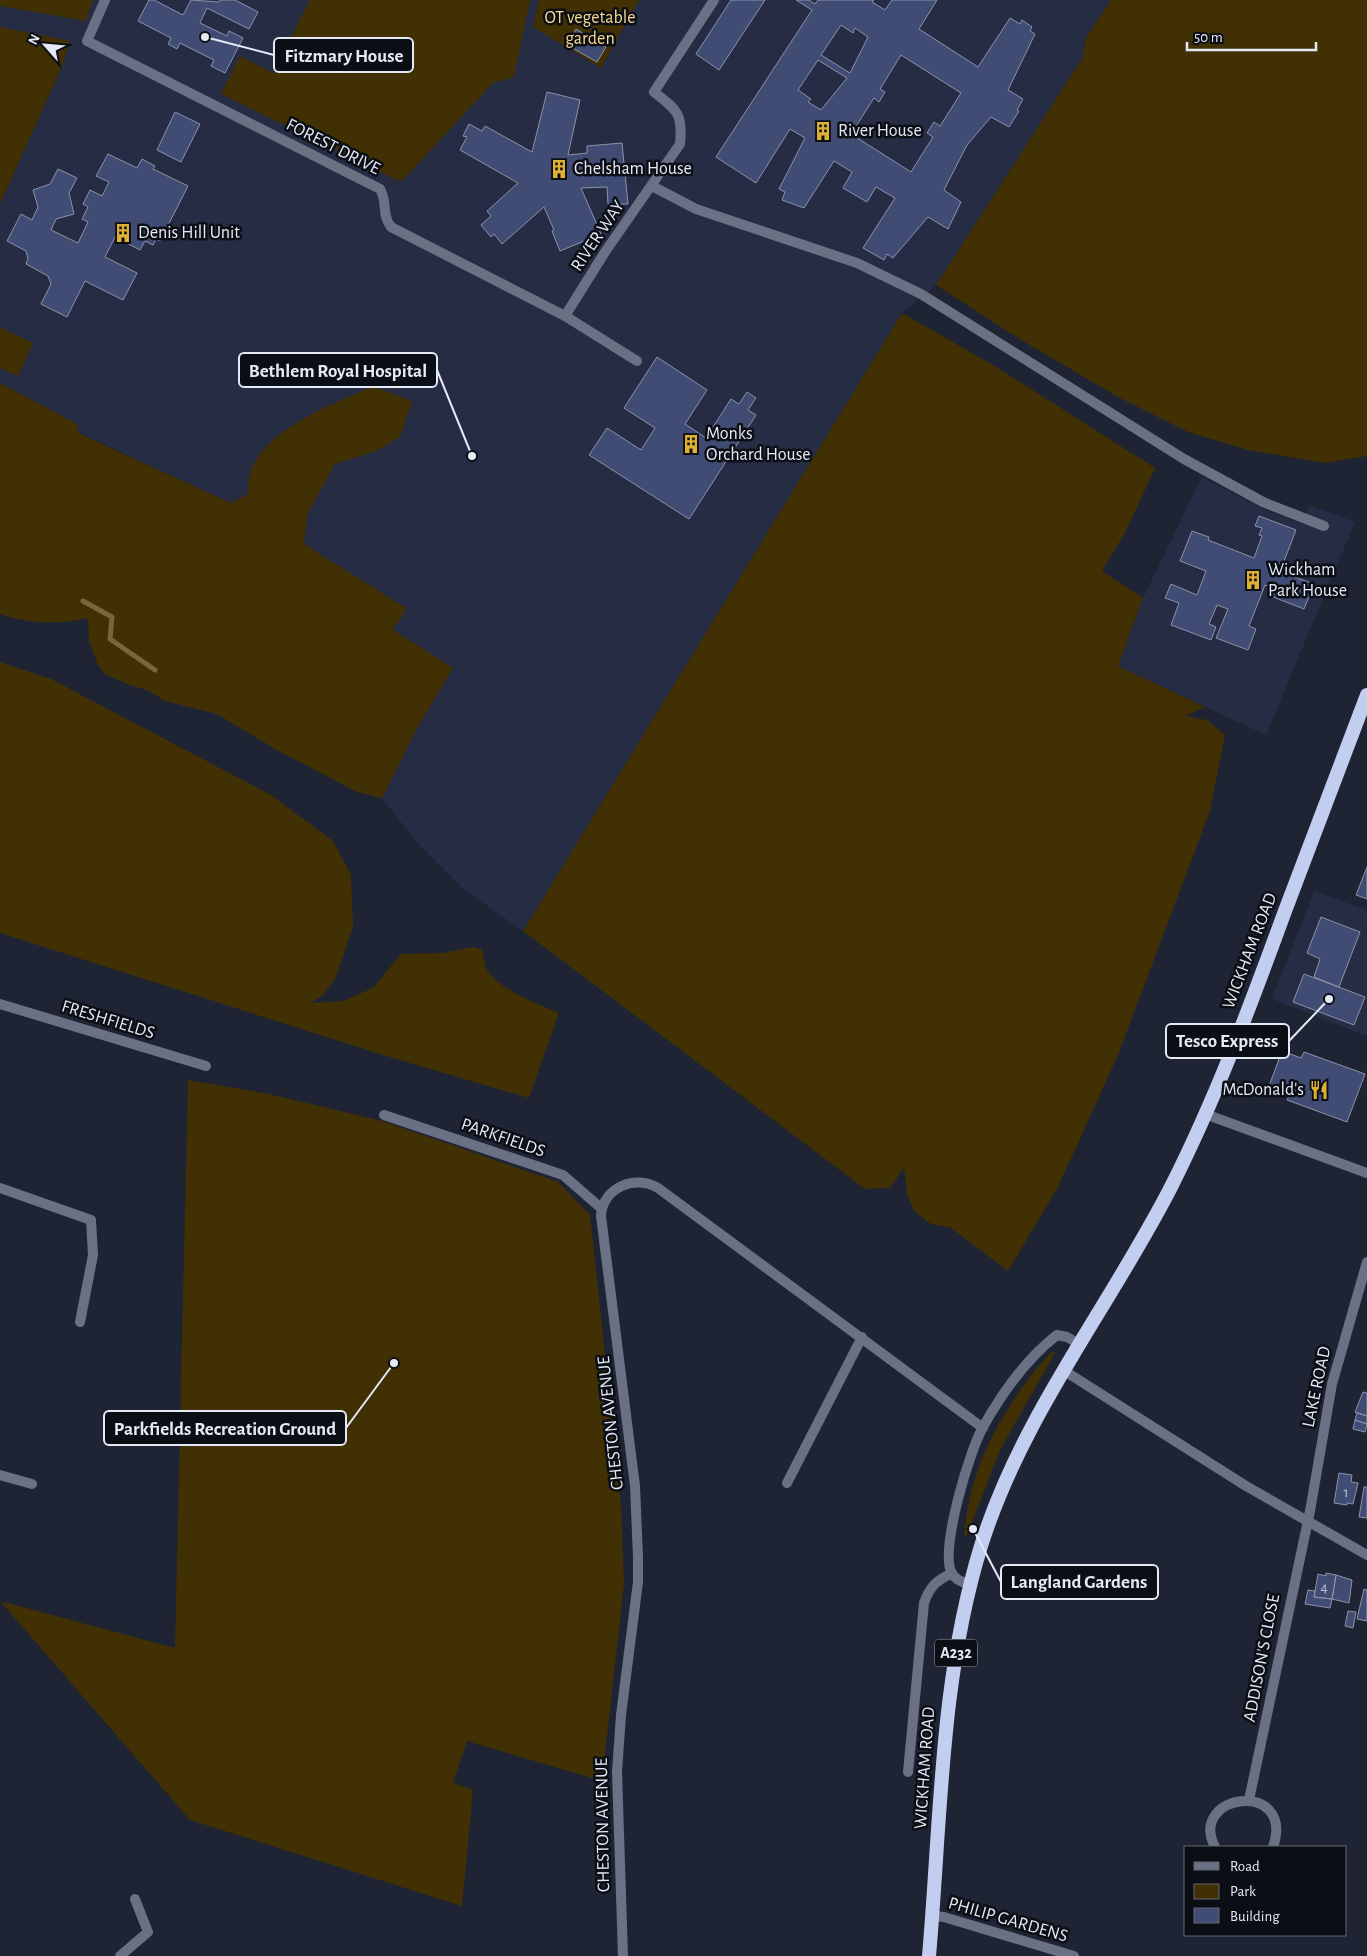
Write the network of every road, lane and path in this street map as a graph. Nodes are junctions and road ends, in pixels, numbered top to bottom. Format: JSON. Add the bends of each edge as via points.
{"nodes":[{"id":1,"x":105,"y":0,"type":"edge"},
{"id":2,"x":714,"y":0,"type":"edge"},
{"id":3,"x":652,"y":186,"type":"junction"},
{"id":4,"x":565,"y":316,"type":"junction"},
{"id":5,"x":637,"y":361,"type":"dead end"},
{"id":6,"x":1324,"y":526,"type":"dead end"},
{"id":7,"x":1367,"y":695,"type":"edge"},
{"id":8,"x":0,"y":1004,"type":"edge"},
{"id":9,"x":206,"y":1066,"type":"dead end"},
{"id":10,"x":384,"y":1114,"type":"dead end"},
{"id":11,"x":1205,"y":1114,"type":"junction"},
{"id":12,"x":1367,"y":1173,"type":"edge"},
{"id":13,"x":0,"y":1188,"type":"edge"},
{"id":14,"x":602,"y":1210,"type":"junction"},
{"id":15,"x":1367,"y":1262,"type":"edge"},
{"id":16,"x":80,"y":1322,"type":"dead end"},
{"id":17,"x":862,"y":1337,"type":"junction"},
{"id":18,"x":1079,"y":1344,"type":"junction"},
{"id":19,"x":1064,"y":1370,"type":"junction"},
{"id":20,"x":983,"y":1428,"type":"junction"},
{"id":21,"x":0,"y":1474,"type":"edge"},
{"id":22,"x":787,"y":1483,"type":"dead end"},
{"id":23,"x":32,"y":1484,"type":"dead end"},
{"id":24,"x":1307,"y":1522,"type":"junction"},
{"id":25,"x":1367,"y":1555,"type":"edge"},
{"id":26,"x":952,"y":1573,"type":"junction"},
{"id":27,"x":970,"y":1584,"type":"junction"},
{"id":28,"x":908,"y":1772,"type":"dead end"},
{"id":29,"x":1249,"y":1800,"type":"junction"},
{"id":30,"x":1215,"y":1846,"type":"edge"},
{"id":31,"x":1272,"y":1846,"type":"edge"},
{"id":32,"x":135,"y":1899,"type":"dead end"},
{"id":33,"x":933,"y":1916,"type":"junction"},
{"id":34,"x":120,"y":1956,"type":"edge"},
{"id":35,"x":623,"y":1956,"type":"edge"},
{"id":36,"x":929,"y":1956,"type":"edge"},
{"id":37,"x":1074,"y":1956,"type":"edge"}],
"edges":[{"from":1,"to":4,"type":"street","name":"FOREST DRIVE","via":[[87,41],[380,189],[385,198],[384,218],[391,226]]},
{"from":2,"to":3,"type":"street","name":"RIVER WAY","via":[[654,92],[677,109],[682,126],[680,144]]},
{"from":3,"to":4,"type":"street","name":"RIVER WAY"},
{"from":3,"to":6,"type":"street","via":[[696,209],[857,263],[921,294],[1184,459],[1263,502]]},
{"from":4,"to":5,"type":"street"},
{"from":7,"to":11,"type":"highway","name":"WICKHAM ROAD","number":"A232"},
{"from":8,"to":9,"type":"street","name":"FRESHFIELDS"},
{"from":10,"to":14,"type":"street","name":"PARKFIELDS","via":[[563,1175]]},
{"from":11,"to":12,"type":"street"},
{"from":11,"to":18,"type":"highway","name":"WICKHAM ROAD","number":"A232","via":[[1158,1211]]},
{"from":13,"to":16,"type":"street","via":[[91,1220],[92,1255]]},
{"from":14,"to":17,"type":"street","via":[[609,1195],[623,1185],[652,1184]]},
{"from":14,"to":35,"type":"street","name":"CHESTON AVENUE","via":[[635,1486],[638,1557],[617,1772]]},
{"from":15,"to":24,"type":"street","name":"LAKE ROAD","via":[[1332,1384]]},
{"from":17,"to":20,"type":"street"},
{"from":17,"to":22,"type":"street"},
{"from":18,"to":19,"type":"highway","name":"WICKHAM ROAD","number":"A232"},
{"from":18,"to":20,"type":"street","via":[[1057,1335],[1037,1350]]},
{"from":19,"to":24,"type":"street"},
{"from":19,"to":27,"type":"highway","name":"WICKHAM ROAD","number":"A232","via":[[1010,1471]]},
{"from":20,"to":26,"type":"street","via":[[966,1469],[958,1501],[952,1534]]},
{"from":21,"to":23,"type":"street"},
{"from":24,"to":25,"type":"street"},
{"from":24,"to":29,"type":"street","name":"ADDISON'S CLOSE"},
{"from":26,"to":27,"type":"street","via":[[959,1581]]},
{"from":26,"to":28,"type":"street","name":"WICKHAM ROAD","via":[[935,1582],[924,1603]]},
{"from":27,"to":33,"type":"highway","name":"WICKHAM ROAD","number":"A232","via":[[949,1700]]},
{"from":29,"to":30,"type":"street","via":[[1238,1800],[1219,1811],[1211,1831]]},
{"from":29,"to":31,"type":"street","via":[[1267,1809],[1273,1818],[1276,1828]]},
{"from":32,"to":34,"type":"street","via":[[148,1932]]},
{"from":33,"to":36,"type":"highway","name":"WICKHAM ROAD","number":"A232"},
{"from":33,"to":37,"type":"street","name":"PHILIP GARDENS"}]}
